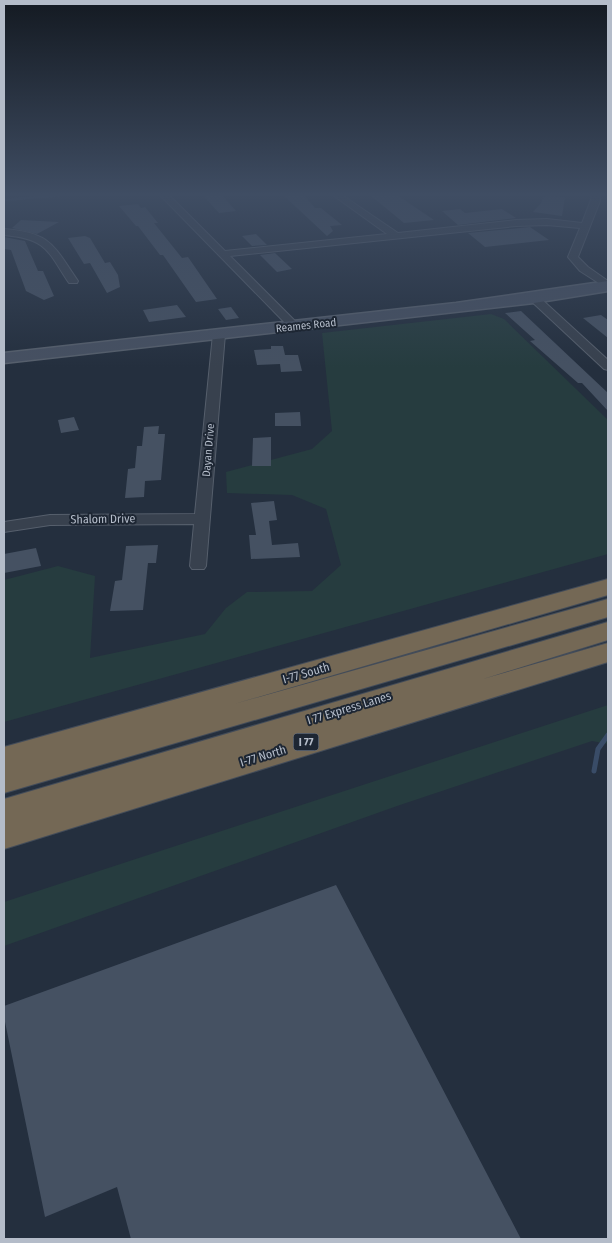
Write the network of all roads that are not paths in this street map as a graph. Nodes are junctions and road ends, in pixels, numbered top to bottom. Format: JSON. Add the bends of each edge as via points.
{"nodes":[{"id":1,"x":53,"y":251,"type":"edge"},
{"id":2,"x":219,"y":251,"type":"edge"},
{"id":3,"x":251,"y":251,"type":"edge"},
{"id":4,"x":576,"y":251,"type":"edge"},
{"id":5,"x":222,"y":254,"type":"junction"},
{"id":6,"x":72,"y":281,"type":"dead end"},
{"id":7,"x":608,"y":286,"type":"edge"},
{"id":8,"x":534,"y":298,"type":"junction"},
{"id":9,"x":294,"y":326,"type":"junction"},
{"id":10,"x":219,"y":334,"type":"junction"},
{"id":11,"x":4,"y":358,"type":"edge"},
{"id":12,"x":608,"y":366,"type":"edge"},
{"id":13,"x":202,"y":519,"type":"junction"},
{"id":14,"x":4,"y":527,"type":"edge"},
{"id":15,"x":198,"y":566,"type":"dead end"},
{"id":16,"x":608,"y":587,"type":"edge"},
{"id":17,"x":608,"y":608,"type":"edge"},
{"id":18,"x":608,"y":631,"type":"edge"},
{"id":19,"x":608,"y":652,"type":"edge"},
{"id":20,"x":4,"y":759,"type":"edge"},
{"id":21,"x":4,"y":781,"type":"edge"},
{"id":22,"x":4,"y":812,"type":"edge"},
{"id":23,"x":4,"y":835,"type":"edge"}],
"edges":[{"from":1,"to":6,"type":"street"},
{"from":2,"to":5,"type":"street"},
{"from":3,"to":5,"type":"street"},
{"from":4,"to":7,"type":"street","via":[[573,258]]},
{"from":5,"to":9,"type":"street"},
{"from":7,"to":8,"type":"main road","name":"Reames Road"},
{"from":8,"to":9,"type":"main road","name":"Reames Road"},
{"from":8,"to":12,"type":"street"},
{"from":9,"to":10,"type":"main road","name":"Reames Road"},
{"from":10,"to":11,"type":"main road","name":"Reames Road"},
{"from":10,"to":13,"type":"street","name":"Dayan Drive"},
{"from":13,"to":14,"type":"street","name":"Shalom Drive","via":[[50,520]]},
{"from":13,"to":15,"type":"street","name":"Dayan Drive"},
{"from":16,"to":20,"type":"highway","name":"I-77 South"},
{"from":17,"to":21,"type":"highway","name":"I 77 Express Lanes"},
{"from":18,"to":22,"type":"highway","name":"I 77 Express Lanes","number":"I 77"},
{"from":19,"to":23,"type":"highway","name":"I-77 North","number":"I 77"}]}
